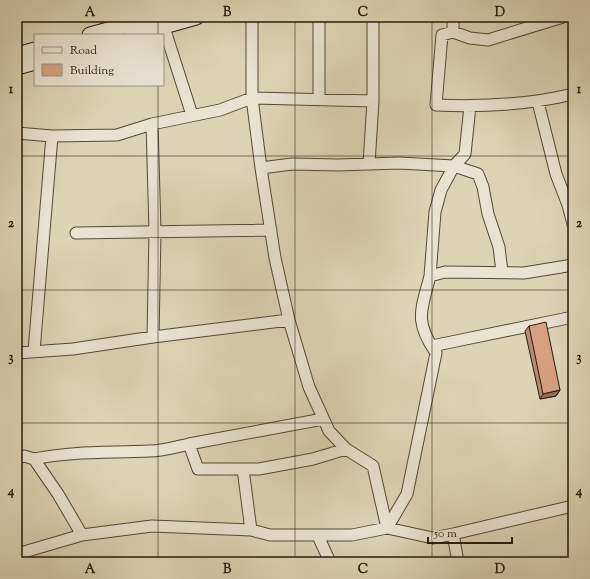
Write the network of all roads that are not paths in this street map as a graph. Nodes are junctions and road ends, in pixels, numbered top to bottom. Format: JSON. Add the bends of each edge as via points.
{"nodes":[{"id":1,"x":196,"y":17,"type":"edge"},
{"id":2,"x":252,"y":17,"type":"edge"},
{"id":3,"x":319,"y":17,"type":"edge"},
{"id":4,"x":373,"y":17,"type":"edge"},
{"id":5,"x":452,"y":17,"type":"edge"},
{"id":6,"x":563,"y":17,"type":"edge"},
{"id":7,"x":160,"y":20,"type":"edge"},
{"id":8,"x":453,"y":32,"type":"junction"},
{"id":9,"x":95,"y":34,"type":"edge"},
{"id":10,"x":134,"y":34,"type":"edge"},
{"id":11,"x":34,"y":50,"type":"edge"},
{"id":12,"x":17,"y":55,"type":"edge"},
{"id":13,"x":34,"y":62,"type":"edge"},
{"id":14,"x":17,"y":67,"type":"edge"},
{"id":15,"x":573,"y":94,"type":"edge"},
{"id":16,"x":252,"y":98,"type":"junction"},
{"id":17,"x":319,"y":100,"type":"junction"},
{"id":18,"x":373,"y":101,"type":"junction"},
{"id":19,"x":538,"y":102,"type":"junction"},
{"id":20,"x":470,"y":106,"type":"junction"},
{"id":21,"x":192,"y":115,"type":"junction"},
{"id":22,"x":152,"y":124,"type":"junction"},
{"id":23,"x":17,"y":133,"type":"edge"},
{"id":24,"x":52,"y":136,"type":"junction"},
{"id":25,"x":369,"y":164,"type":"junction"},
{"id":26,"x":454,"y":166,"type":"junction"},
{"id":27,"x":261,"y":168,"type":"junction"},
{"id":28,"x":573,"y":224,"type":"edge"},
{"id":29,"x":270,"y":230,"type":"junction"},
{"id":30,"x":155,"y":231,"type":"junction"},
{"id":31,"x":76,"y":233,"type":"dead end"},
{"id":32,"x":573,"y":265,"type":"edge"},
{"id":33,"x":502,"y":272,"type":"junction"},
{"id":34,"x":430,"y":276,"type":"junction"},
{"id":35,"x":573,"y":317,"type":"edge"},
{"id":36,"x":289,"y":320,"type":"junction"},
{"id":37,"x":153,"y":336,"type":"junction"},
{"id":38,"x":432,"y":346,"type":"junction"},
{"id":39,"x":34,"y":352,"type":"junction"},
{"id":40,"x":17,"y":353,"type":"edge"},
{"id":41,"x":323,"y":419,"type":"junction"},
{"id":42,"x":189,"y":444,"type":"junction"},
{"id":43,"x":346,"y":449,"type":"junction"},
{"id":44,"x":17,"y":458,"type":"edge"},
{"id":45,"x":34,"y":459,"type":"junction"},
{"id":46,"x":243,"y":469,"type":"junction"},
{"id":47,"x":573,"y":506,"type":"edge"},
{"id":48,"x":387,"y":528,"type":"junction"},
{"id":49,"x":251,"y":530,"type":"junction"},
{"id":50,"x":453,"y":534,"type":"junction"},
{"id":51,"x":82,"y":535,"type":"junction"},
{"id":52,"x":318,"y":536,"type":"junction"},
{"id":53,"x":17,"y":554,"type":"edge"},
{"id":54,"x":330,"y":562,"type":"edge"},
{"id":55,"x":458,"y":562,"type":"edge"}],
"edges":[{"from":1,"to":7,"type":"street"},
{"from":2,"to":16,"type":"street"},
{"from":3,"to":17,"type":"street"},
{"from":4,"to":18,"type":"street"},
{"from":5,"to":8,"type":"street"},
{"from":6,"to":8,"type":"street","via":[[488,40],[470,38]]},
{"from":7,"to":9,"type":"street"},
{"from":7,"to":10,"type":"street"},
{"from":7,"to":21,"type":"street"},
{"from":8,"to":20,"type":"street","via":[[442,35],[436,105]]},
{"from":11,"to":12,"type":"street"},
{"from":13,"to":14,"type":"street"},
{"from":15,"to":19,"type":"street"},
{"from":16,"to":17,"type":"street"},
{"from":16,"to":21,"type":"street","via":[[220,110]]},
{"from":16,"to":27,"type":"street"},
{"from":17,"to":18,"type":"street"},
{"from":18,"to":25,"type":"street"},
{"from":19,"to":20,"type":"street"},
{"from":19,"to":28,"type":"street","via":[[556,174]]},
{"from":20,"to":26,"type":"street","via":[[465,154]]},
{"from":21,"to":22,"type":"street"},
{"from":22,"to":24,"type":"street","via":[[116,135]]},
{"from":22,"to":30,"type":"street"},
{"from":23,"to":24,"type":"street"},
{"from":24,"to":39,"type":"street"},
{"from":25,"to":26,"type":"street"},
{"from":25,"to":27,"type":"street","via":[[292,164]]},
{"from":26,"to":33,"type":"street","via":[[478,174],[499,247]]},
{"from":26,"to":34,"type":"street","via":[[441,190],[435,212]]},
{"from":27,"to":29,"type":"street"},
{"from":29,"to":30,"type":"street"},
{"from":29,"to":36,"type":"street"},
{"from":30,"to":31,"type":"street"},
{"from":30,"to":37,"type":"street"},
{"from":32,"to":33,"type":"street","via":[[524,273]]},
{"from":33,"to":34,"type":"street","via":[[445,272]]},
{"from":34,"to":38,"type":"street","via":[[420,313],[425,336]]},
{"from":35,"to":38,"type":"street"},
{"from":36,"to":37,"type":"street"},
{"from":36,"to":41,"type":"street","via":[[309,387]]},
{"from":37,"to":39,"type":"street","via":[[73,349]]},
{"from":38,"to":48,"type":"street","via":[[436,353],[407,494]]},
{"from":39,"to":40,"type":"street"},
{"from":41,"to":42,"type":"street"},
{"from":41,"to":43,"type":"street","via":[[329,431]]},
{"from":42,"to":45,"type":"street","via":[[150,451],[83,453]]},
{"from":42,"to":46,"type":"street","via":[[198,469]]},
{"from":43,"to":46,"type":"street","via":[[313,459],[259,469]]},
{"from":43,"to":48,"type":"street","via":[[373,466]]},
{"from":44,"to":45,"type":"street","via":[[24,456]]},
{"from":45,"to":51,"type":"street"},
{"from":46,"to":49,"type":"street"},
{"from":47,"to":50,"type":"street"},
{"from":48,"to":50,"type":"street","via":[[433,538]]},
{"from":48,"to":52,"type":"street","via":[[352,535]]},
{"from":49,"to":51,"type":"street","via":[[152,526]]},
{"from":49,"to":52,"type":"street","via":[[270,535]]},
{"from":50,"to":55,"type":"street"},
{"from":51,"to":53,"type":"street"},
{"from":52,"to":54,"type":"street"}]}
